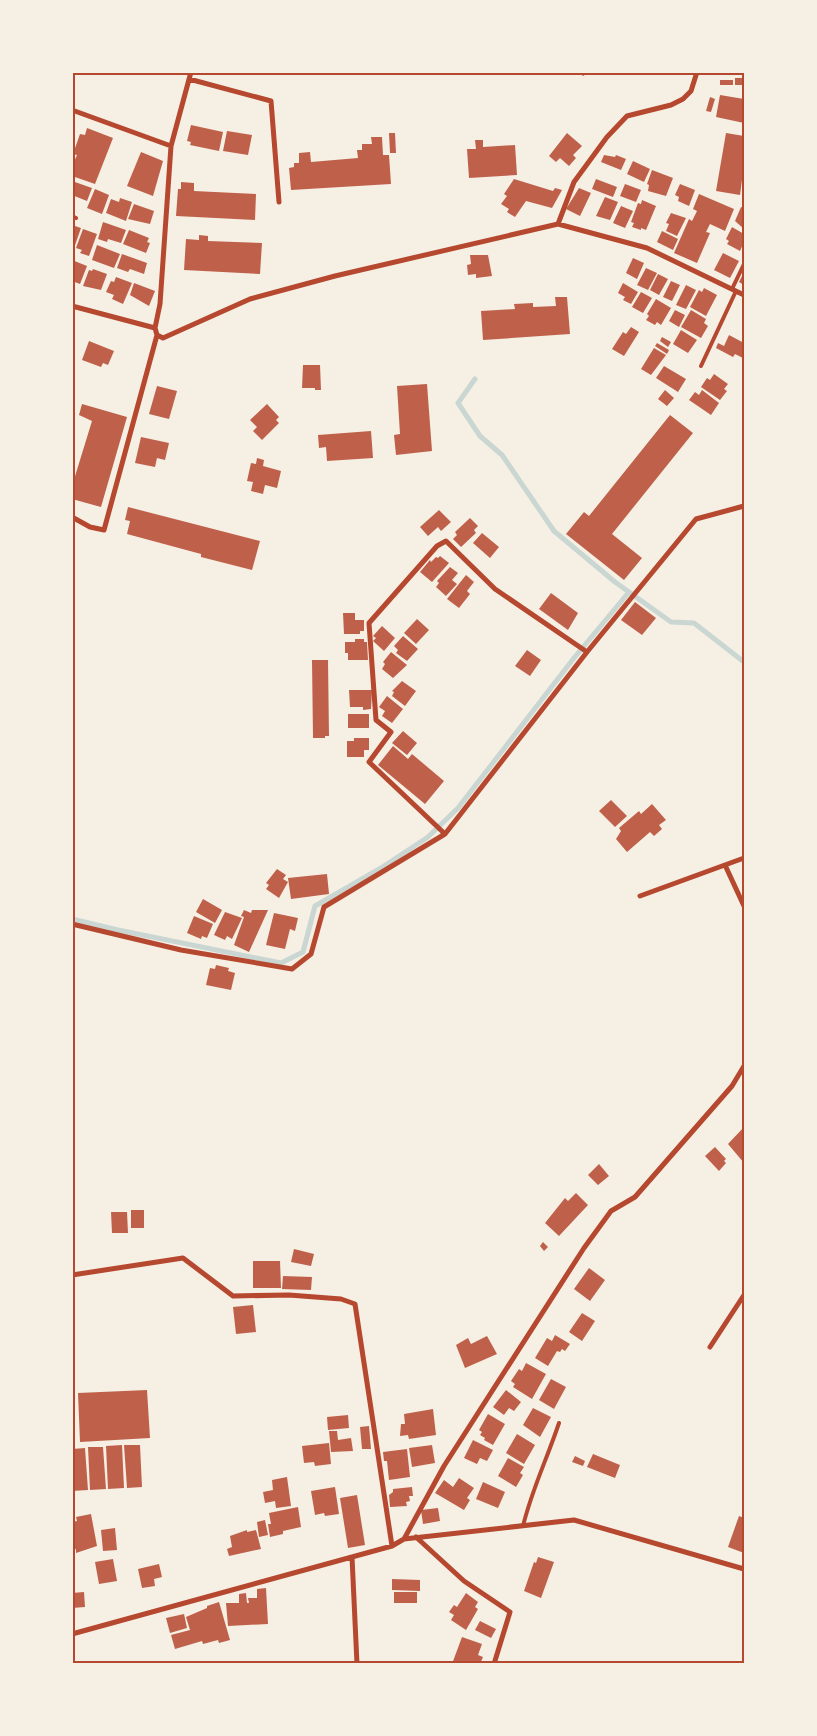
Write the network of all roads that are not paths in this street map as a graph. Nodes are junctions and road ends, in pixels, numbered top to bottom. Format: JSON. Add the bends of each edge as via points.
{"nodes":[{"id":1,"x":698,"y":72,"type":"edge"},
{"id":2,"x":190,"y":76,"type":"edge"},
{"id":3,"x":72,"y":110,"type":"edge"},
{"id":4,"x":171,"y":146,"type":"junction"},
{"id":5,"x":279,"y":202,"type":"dead end"},
{"id":6,"x":558,"y":224,"type":"junction"},
{"id":7,"x":744,"y":264,"type":"edge"},
{"id":8,"x":734,"y":290,"type":"junction"},
{"id":9,"x":744,"y":295,"type":"edge"},
{"id":10,"x":72,"y":306,"type":"edge"},
{"id":11,"x":155,"y":328,"type":"junction"},
{"id":12,"x":157,"y":336,"type":"junction"},
{"id":13,"x":701,"y":366,"type":"dead end"},
{"id":14,"x":744,"y":506,"type":"edge"},
{"id":15,"x":72,"y":517,"type":"edge"},
{"id":16,"x":587,"y":652,"type":"junction"},
{"id":17,"x":445,"y":834,"type":"junction"},
{"id":18,"x":744,"y":858,"type":"edge"},
{"id":19,"x":725,"y":865,"type":"junction"},
{"id":20,"x":640,"y":896,"type":"dead end"},
{"id":21,"x":744,"y":906,"type":"edge"},
{"id":22,"x":72,"y":924,"type":"edge"},
{"id":23,"x":744,"y":1066,"type":"edge"},
{"id":24,"x":72,"y":1275,"type":"edge"},
{"id":25,"x":744,"y":1295,"type":"edge"},
{"id":26,"x":710,"y":1347,"type":"dead end"},
{"id":27,"x":559,"y":1423,"type":"dead end"},
{"id":28,"x":523,"y":1526,"type":"junction"},
{"id":29,"x":416,"y":1537,"type":"junction"},
{"id":30,"x":404,"y":1539,"type":"junction"},
{"id":31,"x":392,"y":1546,"type":"junction"},
{"id":32,"x":352,"y":1557,"type":"junction"},
{"id":33,"x":744,"y":1569,"type":"edge"},
{"id":34,"x":72,"y":1634,"type":"edge"},
{"id":35,"x":357,"y":1664,"type":"edge"},
{"id":36,"x":494,"y":1664,"type":"edge"}],
"edges":[{"from":1,"to":6,"type":"street","via":[[683,99],[627,116],[607,137],[574,182]]},
{"from":2,"to":4,"type":"street"},
{"from":2,"to":5,"type":"street","via":[[271,101]]},
{"from":3,"to":4,"type":"street"},
{"from":4,"to":11,"type":"street","via":[[160,304]]},
{"from":6,"to":8,"type":"street","via":[[647,248]]},
{"from":6,"to":12,"type":"street","via":[[250,299],[164,338]]},
{"from":7,"to":8,"type":"lane"},
{"from":8,"to":9,"type":"street"},
{"from":8,"to":13,"type":"lane"},
{"from":10,"to":11,"type":"street"},
{"from":11,"to":12,"type":"street"},
{"from":12,"to":15,"type":"street","via":[[104,530]]},
{"from":14,"to":16,"type":"street","via":[[696,519]]},
{"from":16,"to":17,"type":"street"},
{"from":16,"to":17,"type":"street","via":[[495,589],[446,541],[437,546],[369,623],[376,720],[391,732],[369,762]]},
{"from":17,"to":22,"type":"street","via":[[324,907],[311,954],[292,969],[181,950]]},
{"from":18,"to":19,"type":"street"},
{"from":19,"to":20,"type":"street"},
{"from":19,"to":21,"type":"street"},
{"from":23,"to":30,"type":"street","via":[[732,1086],[635,1197],[611,1211],[584,1248],[444,1466]]},
{"from":24,"to":31,"type":"street","via":[[183,1258],[233,1296],[289,1295],[341,1299],[355,1304]]},
{"from":25,"to":26,"type":"street"},
{"from":27,"to":28,"type":"lane","via":[[532,1490]]},
{"from":28,"to":29,"type":"street"},
{"from":28,"to":33,"type":"street","via":[[574,1520]]},
{"from":29,"to":30,"type":"street"},
{"from":29,"to":36,"type":"street","via":[[464,1581],[510,1612]]},
{"from":30,"to":31,"type":"street"},
{"from":31,"to":32,"type":"street"},
{"from":32,"to":34,"type":"street"},
{"from":32,"to":35,"type":"street"}]}
